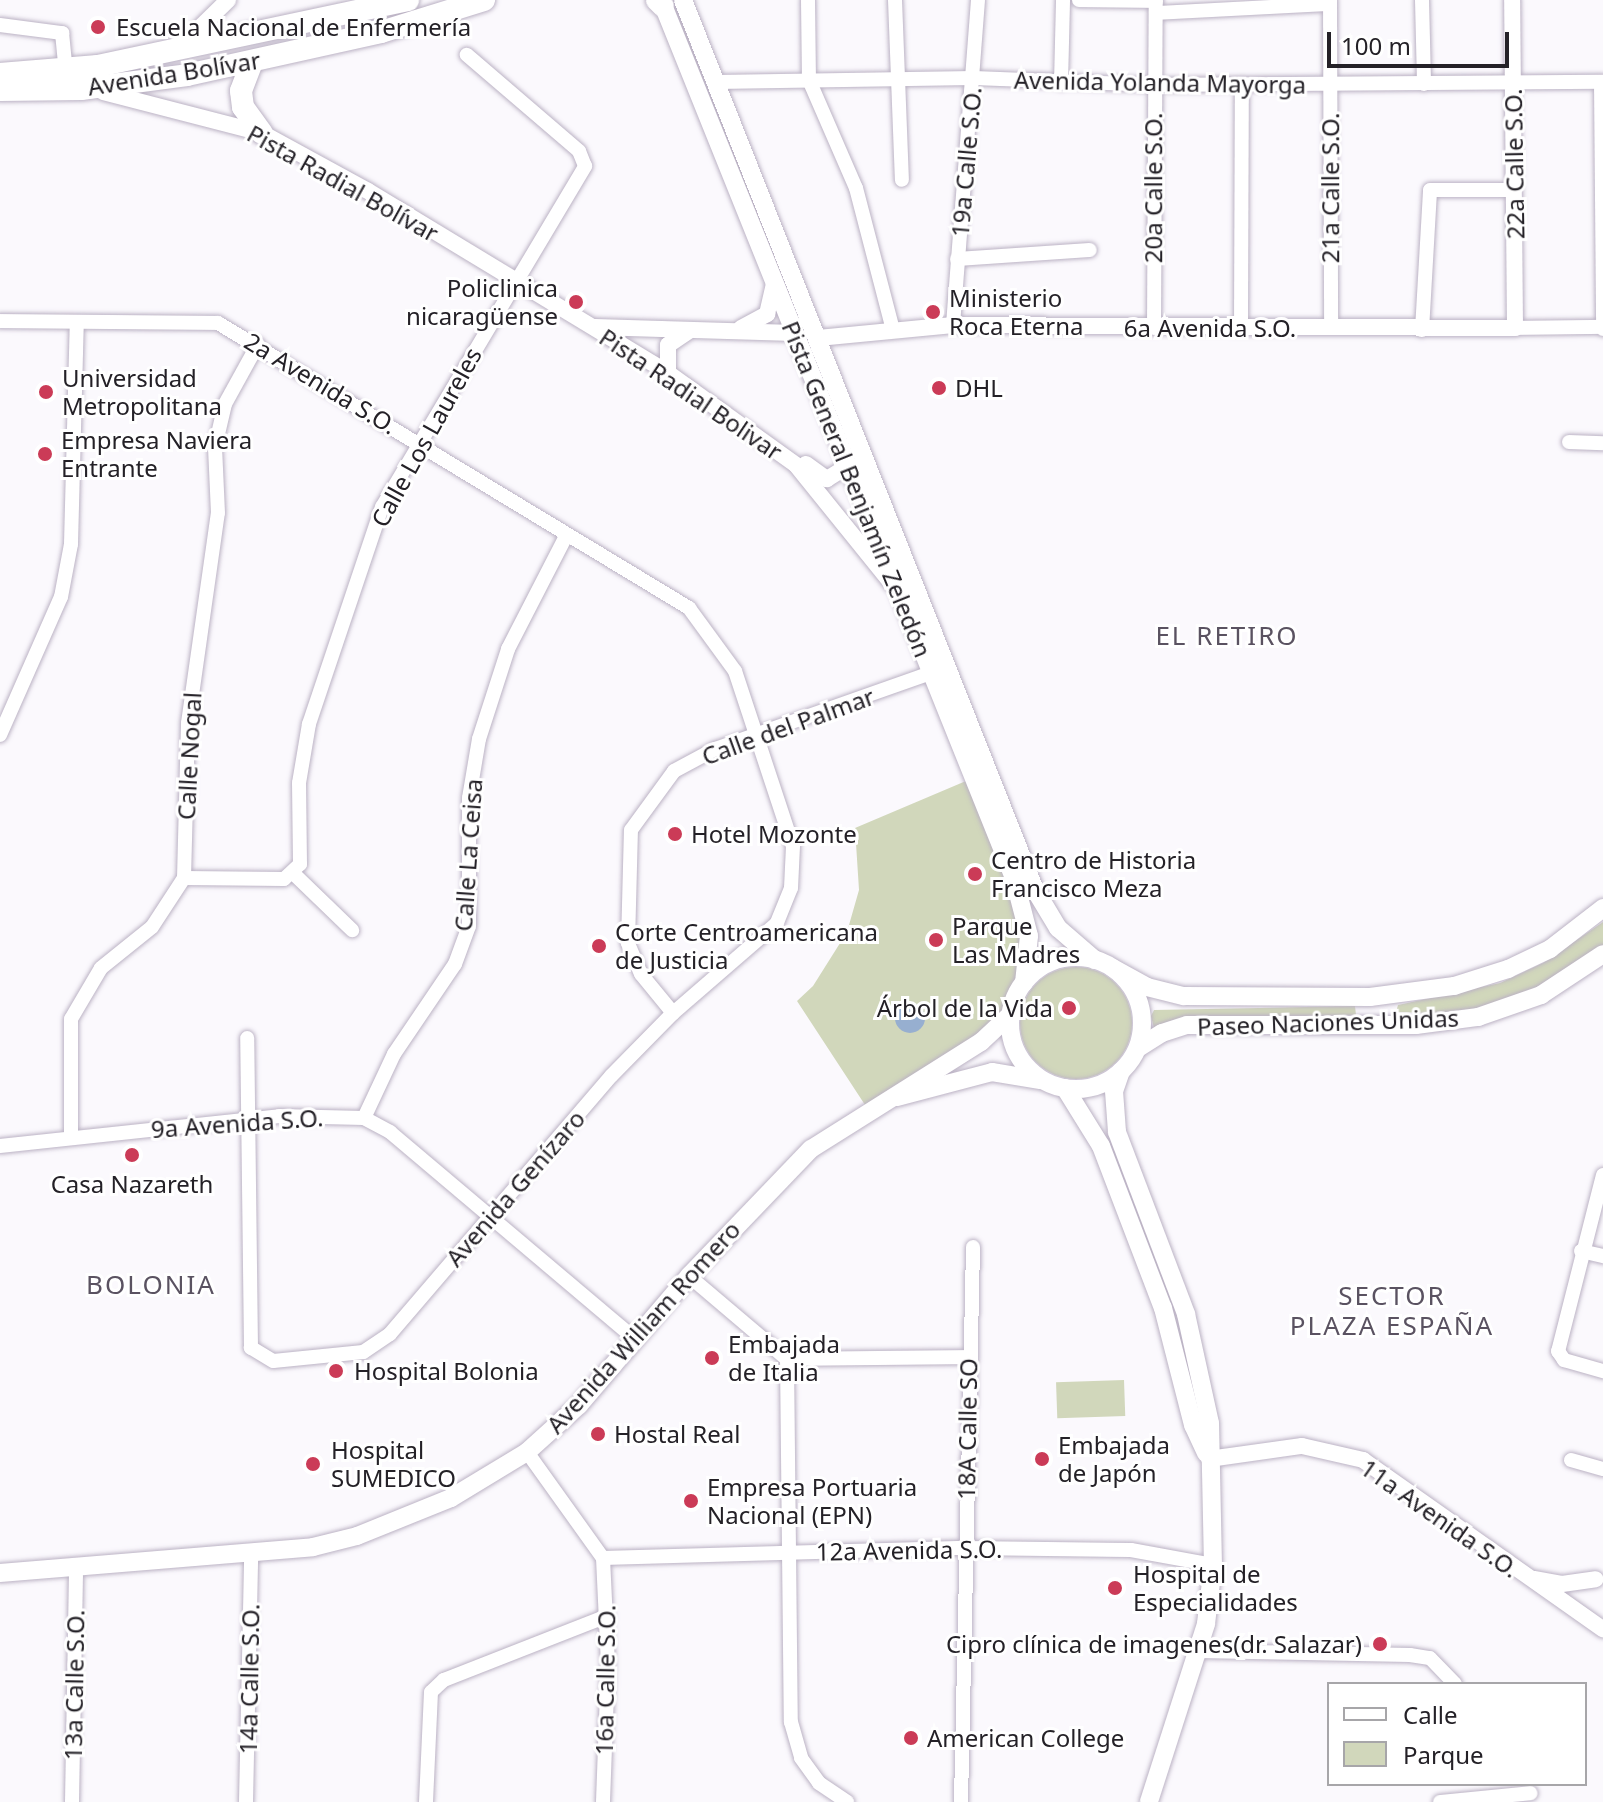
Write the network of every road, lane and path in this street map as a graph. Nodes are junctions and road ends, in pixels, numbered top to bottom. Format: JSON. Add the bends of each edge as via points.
{"nodes":[{"id":1,"x":228,"y":0,"type":"edge"},
{"id":2,"x":237,"y":0,"type":"edge"},
{"id":3,"x":408,"y":0,"type":"edge"},
{"id":4,"x":484,"y":0,"type":"edge"},
{"id":5,"x":808,"y":0,"type":"edge"},
{"id":6,"x":895,"y":0,"type":"edge"},
{"id":7,"x":978,"y":0,"type":"edge"},
{"id":8,"x":1063,"y":0,"type":"edge"},
{"id":9,"x":1079,"y":0,"type":"edge"},
{"id":10,"x":1422,"y":0,"type":"edge"},
{"id":11,"x":1512,"y":0,"type":"edge"},
{"id":12,"x":673,"y":2,"type":"edge"},
{"id":13,"x":1330,"y":2,"type":"edge"},
{"id":14,"x":1247,"y":3,"type":"edge"},
{"id":15,"x":1156,"y":5,"type":"edge"},
{"id":16,"x":0,"y":25,"type":"edge"},
{"id":17,"x":199,"y":47,"type":"junction"},
{"id":18,"x":175,"y":52,"type":"junction"},
{"id":19,"x":467,"y":55,"type":"dead end"},
{"id":20,"x":252,"y":62,"type":"junction"},
{"id":21,"x":0,"y":74,"type":"edge"},
{"id":22,"x":974,"y":78,"type":"junction"},
{"id":23,"x":895,"y":79,"type":"junction"},
{"id":24,"x":809,"y":80,"type":"junction"},
{"id":25,"x":716,"y":82,"type":"junction"},
{"id":26,"x":1602,"y":82,"type":"edge"},
{"id":27,"x":71,"y":83,"type":"junction"},
{"id":28,"x":1061,"y":83,"type":"junction"},
{"id":29,"x":1242,"y":84,"type":"junction"},
{"id":30,"x":1424,"y":84,"type":"junction"},
{"id":31,"x":1513,"y":84,"type":"junction"},
{"id":32,"x":1153,"y":85,"type":"junction"},
{"id":33,"x":1330,"y":85,"type":"junction"},
{"id":34,"x":0,"y":90,"type":"edge"},
{"id":35,"x":262,"y":133,"type":"junction"},
{"id":36,"x":902,"y":180,"type":"dead end"},
{"id":37,"x":1514,"y":190,"type":"junction"},
{"id":38,"x":755,"y":230,"type":"junction"},
{"id":39,"x":1090,"y":250,"type":"dead end"},
{"id":40,"x":957,"y":259,"type":"junction"},
{"id":41,"x":515,"y":281,"type":"junction"},
{"id":42,"x":774,"y":283,"type":"junction"},
{"id":43,"x":0,"y":321,"type":"edge"},
{"id":44,"x":77,"y":322,"type":"junction"},
{"id":45,"x":586,"y":325,"type":"junction"},
{"id":46,"x":953,"y":325,"type":"junction"},
{"id":47,"x":1154,"y":328,"type":"junction"},
{"id":48,"x":1241,"y":328,"type":"junction"},
{"id":49,"x":1331,"y":328,"type":"junction"},
{"id":50,"x":1515,"y":328,"type":"junction"},
{"id":51,"x":1603,"y":328,"type":"edge"},
{"id":52,"x":691,"y":330,"type":"junction"},
{"id":53,"x":893,"y":330,"type":"junction"},
{"id":54,"x":1422,"y":330,"type":"junction"},
{"id":55,"x":727,"y":331,"type":"junction"},
{"id":56,"x":794,"y":333,"type":"junction"},
{"id":57,"x":818,"y":338,"type":"junction"},
{"id":58,"x":258,"y":344,"type":"junction"},
{"id":59,"x":668,"y":373,"type":"junction"},
{"id":60,"x":832,"y":374,"type":"junction"},
{"id":61,"x":838,"y":407,"type":"junction"},
{"id":62,"x":748,"y":427,"type":"junction"},
{"id":63,"x":420,"y":442,"type":"junction"},
{"id":64,"x":1569,"y":442,"type":"dead end"},
{"id":65,"x":1603,"y":443,"type":"edge"},
{"id":66,"x":858,"y":462,"type":"junction"},
{"id":67,"x":566,"y":536,"type":"junction"},
{"id":68,"x":897,"y":589,"type":"junction"},
{"id":69,"x":931,"y":673,"type":"junction"},
{"id":70,"x":953,"y":679,"type":"junction"},
{"id":71,"x":0,"y":735,"type":"edge"},
{"id":72,"x":755,"y":736,"type":"junction"},
{"id":73,"x":1001,"y":801,"type":"junction"},
{"id":74,"x":294,"y":874,"type":"junction"},
{"id":75,"x":184,"y":878,"type":"junction"},
{"id":76,"x":1603,"y":908,"type":"edge"},
{"id":77,"x":352,"y":930,"type":"dead end"},
{"id":78,"x":1603,"y":954,"type":"edge"},
{"id":79,"x":1095,"y":960,"type":"junction"},
{"id":80,"x":1113,"y":968,"type":"junction"},
{"id":81,"x":1024,"y":983,"type":"junction"},
{"id":82,"x":673,"y":1013,"type":"junction"},
{"id":83,"x":1011,"y":1014,"type":"junction"},
{"id":84,"x":247,"y":1038,"type":"dead end"},
{"id":85,"x":1138,"y":1048,"type":"junction"},
{"id":86,"x":1121,"y":1071,"type":"junction"},
{"id":87,"x":1046,"y":1081,"type":"junction"},
{"id":88,"x":1065,"y":1088,"type":"junction"},
{"id":89,"x":887,"y":1099,"type":"junction"},
{"id":90,"x":364,"y":1118,"type":"junction"},
{"id":91,"x":251,"y":1120,"type":"junction"},
{"id":92,"x":71,"y":1137,"type":"junction"},
{"id":93,"x":0,"y":1146,"type":"edge"},
{"id":94,"x":1603,"y":1175,"type":"edge"},
{"id":95,"x":491,"y":1217,"type":"junction"},
{"id":96,"x":973,"y":1247,"type":"dead end"},
{"id":97,"x":1581,"y":1251,"type":"junction"},
{"id":98,"x":1603,"y":1256,"type":"edge"},
{"id":99,"x":689,"y":1276,"type":"junction"},
{"id":100,"x":635,"y":1339,"type":"junction"},
{"id":101,"x":968,"y":1357,"type":"junction"},
{"id":102,"x":787,"y":1359,"type":"junction"},
{"id":103,"x":1603,"y":1371,"type":"edge"},
{"id":104,"x":527,"y":1452,"type":"junction"},
{"id":105,"x":1209,"y":1459,"type":"junction"},
{"id":106,"x":1571,"y":1460,"type":"dead end"},
{"id":107,"x":1603,"y":1469,"type":"edge"},
{"id":108,"x":966,"y":1548,"type":"junction"},
{"id":109,"x":787,"y":1553,"type":"junction"},
{"id":110,"x":251,"y":1556,"type":"junction"},
{"id":111,"x":603,"y":1558,"type":"junction"},
{"id":112,"x":1213,"y":1565,"type":"junction"},
{"id":113,"x":76,"y":1568,"type":"junction"},
{"id":114,"x":0,"y":1573,"type":"edge"},
{"id":115,"x":1600,"y":1576,"type":"edge"},
{"id":116,"x":1524,"y":1577,"type":"junction"},
{"id":117,"x":1569,"y":1605,"type":"junction"},
{"id":118,"x":607,"y":1616,"type":"junction"},
{"id":119,"x":1603,"y":1629,"type":"edge"},
{"id":120,"x":1199,"y":1651,"type":"junction"},
{"id":121,"x":1454,"y":1682,"type":"edge"},
{"id":122,"x":1532,"y":1793,"type":"edge"},
{"id":123,"x":72,"y":1802,"type":"edge"},
{"id":124,"x":246,"y":1802,"type":"edge"},
{"id":125,"x":426,"y":1802,"type":"edge"},
{"id":126,"x":603,"y":1802,"type":"edge"},
{"id":127,"x":847,"y":1802,"type":"edge"},
{"id":128,"x":961,"y":1802,"type":"edge"},
{"id":129,"x":1149,"y":1802,"type":"edge"},
{"id":130,"x":1440,"y":1802,"type":"edge"}],
"edges":[{"from":1,"to":18,"type":"street"},
{"from":2,"to":17,"type":"street"},
{"from":3,"to":17,"type":"highway","name":"Avenida Bolívar"},
{"from":4,"to":20,"type":"highway","name":"Avenida Bolívar"},
{"from":5,"to":24,"type":"street"},
{"from":6,"to":23,"type":"street"},
{"from":7,"to":22,"type":"street","name":"19a Calle S.O."},
{"from":8,"to":28,"type":"street"},
{"from":9,"to":15,"type":"street"},
{"from":10,"to":30,"type":"street"},
{"from":11,"to":31,"type":"street","name":"22a Calle S.O."},
{"from":12,"to":25,"type":"main road","name":"Pista General Benjamín Zeledón"},
{"from":12,"to":38,"type":"main road","name":"Pista General Benjamín Zeledón"},
{"from":13,"to":14,"type":"street"},
{"from":13,"to":33,"type":"street","name":"21a Calle S.O."},
{"from":14,"to":15,"type":"street"},
{"from":15,"to":32,"type":"street","name":"20a Calle S.O."},
{"from":16,"to":27,"type":"street","via":[[62,33]]},
{"from":17,"to":18,"type":"highway","name":"Avenida Bolívar"},
{"from":18,"to":27,"type":"highway","name":"Avenida Bolívar"},
{"from":19,"to":41,"type":"street","name":"Calle Los Laureles","via":[[579,151],[585,166]]},
{"from":20,"to":27,"type":"highway","name":"Avenida Bolívar"},
{"from":20,"to":35,"type":"highway","via":[[243,76],[243,107]]},
{"from":21,"to":27,"type":"highway","name":"Avenida Bolívar"},
{"from":22,"to":23,"type":"street","name":"Avenida Yolanda Mayorga"},
{"from":22,"to":28,"type":"street","name":"Avenida Yolanda Mayorga"},
{"from":22,"to":40,"type":"street","name":"19a Calle S.O."},
{"from":23,"to":24,"type":"street","name":"Avenida Yolanda Mayorga"},
{"from":23,"to":36,"type":"street"},
{"from":24,"to":25,"type":"street","name":"Avenida Yolanda Mayorga"},
{"from":24,"to":53,"type":"street","via":[[856,188]]},
{"from":25,"to":57,"type":"main road","name":"Pista General Benjamín Zeledón"},
{"from":26,"to":31,"type":"street","name":"Avenida Yolanda Mayorga"},
{"from":26,"to":51,"type":"street"},
{"from":27,"to":34,"type":"highway","name":"Avenida Bolívar"},
{"from":27,"to":35,"type":"street","name":"Pista Radial Bolívar"},
{"from":28,"to":32,"type":"street","name":"Avenida Yolanda Mayorga"},
{"from":29,"to":32,"type":"street","name":"Avenida Yolanda Mayorga"},
{"from":29,"to":33,"type":"street","name":"Avenida Yolanda Mayorga"},
{"from":29,"to":48,"type":"street"},
{"from":30,"to":31,"type":"street","name":"Avenida Yolanda Mayorga"},
{"from":30,"to":33,"type":"street","name":"Avenida Yolanda Mayorga"},
{"from":31,"to":37,"type":"street","name":"22a Calle S.O."},
{"from":32,"to":47,"type":"street","name":"20a Calle S.O."},
{"from":33,"to":49,"type":"street","name":"21a Calle S.O."},
{"from":35,"to":41,"type":"street","name":"Pista Radial Bolívar"},
{"from":37,"to":50,"type":"street","name":"22a Calle S.O."},
{"from":37,"to":54,"type":"street","via":[[1430,190]]},
{"from":38,"to":42,"type":"main road","name":"Pista General Benjamín Zeledón"},
{"from":38,"to":57,"type":"main road","via":[[800,326]]},
{"from":39,"to":40,"type":"street"},
{"from":40,"to":46,"type":"street","name":"19a Calle S.O."},
{"from":41,"to":45,"type":"street","name":"Pista Radial Bolívar"},
{"from":41,"to":63,"type":"street","name":"Calle Los Laureles"},
{"from":42,"to":55,"type":"street","via":[[766,315]]},
{"from":42,"to":56,"type":"main road","name":"Pista General Benjamín Zeledón"},
{"from":43,"to":44,"type":"street","name":"2a Avenida S.O."},
{"from":44,"to":58,"type":"street","name":"2a Avenida S.O.","via":[[218,323]]},
{"from":44,"to":71,"type":"street","via":[[69,557],[39,656]]},
{"from":45,"to":52,"type":"street","name":"Pista Radial Bolivar"},
{"from":45,"to":59,"type":"street","name":"Pista Radial Bolivar"},
{"from":46,"to":47,"type":"street","name":"6a Avenida S.O."},
{"from":46,"to":53,"type":"street","name":"6a Avenida S.O."},
{"from":47,"to":48,"type":"street","name":"6a Avenida S.O."},
{"from":48,"to":49,"type":"street","name":"6a Avenida S.O."},
{"from":49,"to":54,"type":"street","name":"6a Avenida S.O."},
{"from":50,"to":51,"type":"street","name":"6a Avenida S.O."},
{"from":50,"to":54,"type":"street","name":"6a Avenida S.O."},
{"from":52,"to":55,"type":"street","name":"Pista Radial Bolivar"},
{"from":52,"to":59,"type":"street","via":[[666,348]]},
{"from":53,"to":57,"type":"street","name":"6a Avenida S.O."},
{"from":55,"to":56,"type":"street","name":"Pista Radial Bolivar"},
{"from":56,"to":61,"type":"main road","via":[[811,346]]},
{"from":56,"to":66,"type":"main road","name":"Pista General Benjamín Zeledón"},
{"from":57,"to":60,"type":"main road","name":"Pista General Benjamín Zeledón"},
{"from":58,"to":63,"type":"street","name":"2a Avenida S.O."},
{"from":58,"to":75,"type":"street","name":"Calle Nogal","via":[[225,404],[215,447],[218,513],[188,723]]},
{"from":59,"to":62,"type":"street","name":"Pista Radial Bolivar"},
{"from":60,"to":61,"type":"main road"},
{"from":60,"to":66,"type":"main road","name":"Pista General Benjamín Zeledón"},
{"from":61,"to":66,"type":"main road"},
{"from":62,"to":66,"type":"street","via":[[785,444],[823,479]]},
{"from":62,"to":68,"type":"street","name":"Pista Radial Bolivar","via":[[796,465]]},
{"from":63,"to":67,"type":"street","name":"2a Avenida S.O."},
{"from":63,"to":74,"type":"street","name":"Calle Los Laureles","via":[[382,507],[326,663],[299,783],[300,864]]},
{"from":64,"to":65,"type":"street"},
{"from":66,"to":68,"type":"main road","name":"Pista General Benjamín Zeledón"},
{"from":66,"to":70,"type":"main road","name":"Pista General Benjamín Zeledón"},
{"from":67,"to":72,"type":"street","name":"2a Avenida S.O.","via":[[689,608],[735,671]]},
{"from":67,"to":90,"type":"street","name":"Calle La Ceisa","via":[[508,649],[479,739],[469,798],[469,926],[455,964],[394,1054]]},
{"from":68,"to":69,"type":"main road","name":"Pista General Benjamín Zeledón"},
{"from":68,"to":70,"type":"main road","via":[[911,607],[937,669]]},
{"from":69,"to":72,"type":"street","name":"Calle del Palmar"},
{"from":69,"to":73,"type":"main road","via":[[943,681],[983,778]]},
{"from":69,"to":81,"type":"main road","name":"Pista General Benjamín Zeledón","via":[[1022,906],[1030,945]]},
{"from":70,"to":73,"type":"main road","name":"Pista General Benjamín Zeledón"},
{"from":72,"to":82,"type":"street","name":"Avenida Genízaro","via":[[793,846],[791,888],[777,923]]},
{"from":72,"to":82,"type":"street","name":"Calle del Palmar","via":[[674,771],[631,830],[628,943],[641,974]]},
{"from":73,"to":79,"type":"main road","name":"Pista General Benjamín Zeledón","via":[[1048,914]]},
{"from":74,"to":75,"type":"street","via":[[284,879]]},
{"from":74,"to":77,"type":"street"},
{"from":75,"to":92,"type":"street","via":[[152,927],[101,968],[71,1019]]},
{"from":76,"to":80,"type":"main road","name":"Paseo Naciones Unidas","via":[[1550,949],[1508,969],[1454,986],[1370,997],[1184,996],[1147,987]]},
{"from":78,"to":85,"type":"main road","name":"Paseo Naciones Unidas","via":[[1541,995],[1478,1017],[1416,1025],[1187,1025]]},
{"from":79,"to":80,"type":"main road"},
{"from":79,"to":81,"type":"main road","via":[[1052,962]]},
{"from":80,"to":85,"type":"main road","via":[[1138,1000]]},
{"from":81,"to":83,"type":"main road"},
{"from":82,"to":95,"type":"street","name":"Avenida Genízaro","via":[[611,1076]]},
{"from":83,"to":87,"type":"main road","via":[[1018,1053]]},
{"from":83,"to":89,"type":"main road","name":"Avenida William Romero","via":[[981,1042]]},
{"from":84,"to":91,"type":"street"},
{"from":85,"to":86,"type":"main road"},
{"from":86,"to":88,"type":"main road","via":[[1096,1086]]},
{"from":86,"to":105,"type":"main road","via":[[1114,1091],[1117,1132],[1186,1314],[1210,1423]]},
{"from":87,"to":88,"type":"main road"},
{"from":87,"to":89,"type":"main road","name":"Avenida William Romero","via":[[992,1072]]},
{"from":88,"to":105,"type":"main road","via":[[1097,1137],[1163,1308],[1193,1425]]},
{"from":89,"to":99,"type":"main road","name":"Avenida William Romero","via":[[811,1149]]},
{"from":90,"to":91,"type":"street","name":"9a Avenida S.O."},
{"from":90,"to":95,"type":"street","via":[[390,1132]]},
{"from":91,"to":92,"type":"street","name":"9a Avenida S.O."},
{"from":91,"to":95,"type":"street","name":"Avenida Genízaro","via":[[249,1339],[259,1357],[295,1360],[363,1352],[379,1344]]},
{"from":92,"to":93,"type":"street","name":"9a Avenida S.O."},
{"from":94,"to":97,"type":"street"},
{"from":95,"to":100,"type":"street"},
{"from":96,"to":101,"type":"street","name":"18A Calle SO"},
{"from":97,"to":98,"type":"street"},
{"from":97,"to":103,"type":"street","via":[[1558,1351],[1564,1360]]},
{"from":99,"to":100,"type":"main road","name":"Avenida William Romero"},
{"from":99,"to":102,"type":"street"},
{"from":100,"to":104,"type":"main road","name":"Avenida William Romero","via":[[579,1405]]},
{"from":101,"to":102,"type":"street"},
{"from":101,"to":108,"type":"street","name":"18A Calle SO"},
{"from":102,"to":109,"type":"street"},
{"from":104,"to":110,"type":"main road","name":"Avenida William Romero","via":[[407,1518],[342,1540]]},
{"from":104,"to":111,"type":"street"},
{"from":105,"to":112,"type":"main road"},
{"from":105,"to":116,"type":"street","name":"11a Avenida S.O.","via":[[1302,1446],[1363,1460]]},
{"from":106,"to":107,"type":"street"},
{"from":108,"to":109,"type":"street","name":"12a Avenida S.O."},
{"from":108,"to":112,"type":"street","name":"12a Avenida S.O.","via":[[1131,1550]]},
{"from":108,"to":128,"type":"street","name":"18A Calle SO"},
{"from":109,"to":111,"type":"street","name":"12a Avenida S.O."},
{"from":109,"to":127,"type":"street","via":[[791,1722],[801,1758],[819,1783]]},
{"from":110,"to":113,"type":"main road","name":"Avenida William Romero"},
{"from":110,"to":124,"type":"street","name":"14a Calle S.O."},
{"from":111,"to":118,"type":"street","name":"16a Calle S.O."},
{"from":112,"to":120,"type":"main road"},
{"from":113,"to":114,"type":"main road","name":"Avenida William Romero"},
{"from":113,"to":123,"type":"street","name":"13a Calle S.O."},
{"from":115,"to":116,"type":"street","via":[[1562,1584]]},
{"from":115,"to":117,"type":"street"},
{"from":116,"to":117,"type":"street","name":"11a Avenida S.O."},
{"from":117,"to":119,"type":"street","name":"11a Avenida S.O."},
{"from":118,"to":125,"type":"street","via":[[444,1680],[431,1692]]},
{"from":118,"to":126,"type":"street","name":"16a Calle S.O."},
{"from":120,"to":121,"type":"street","via":[[1410,1655],[1444,1668]]},
{"from":120,"to":129,"type":"main road"},
{"from":122,"to":130,"type":"street"}]}
